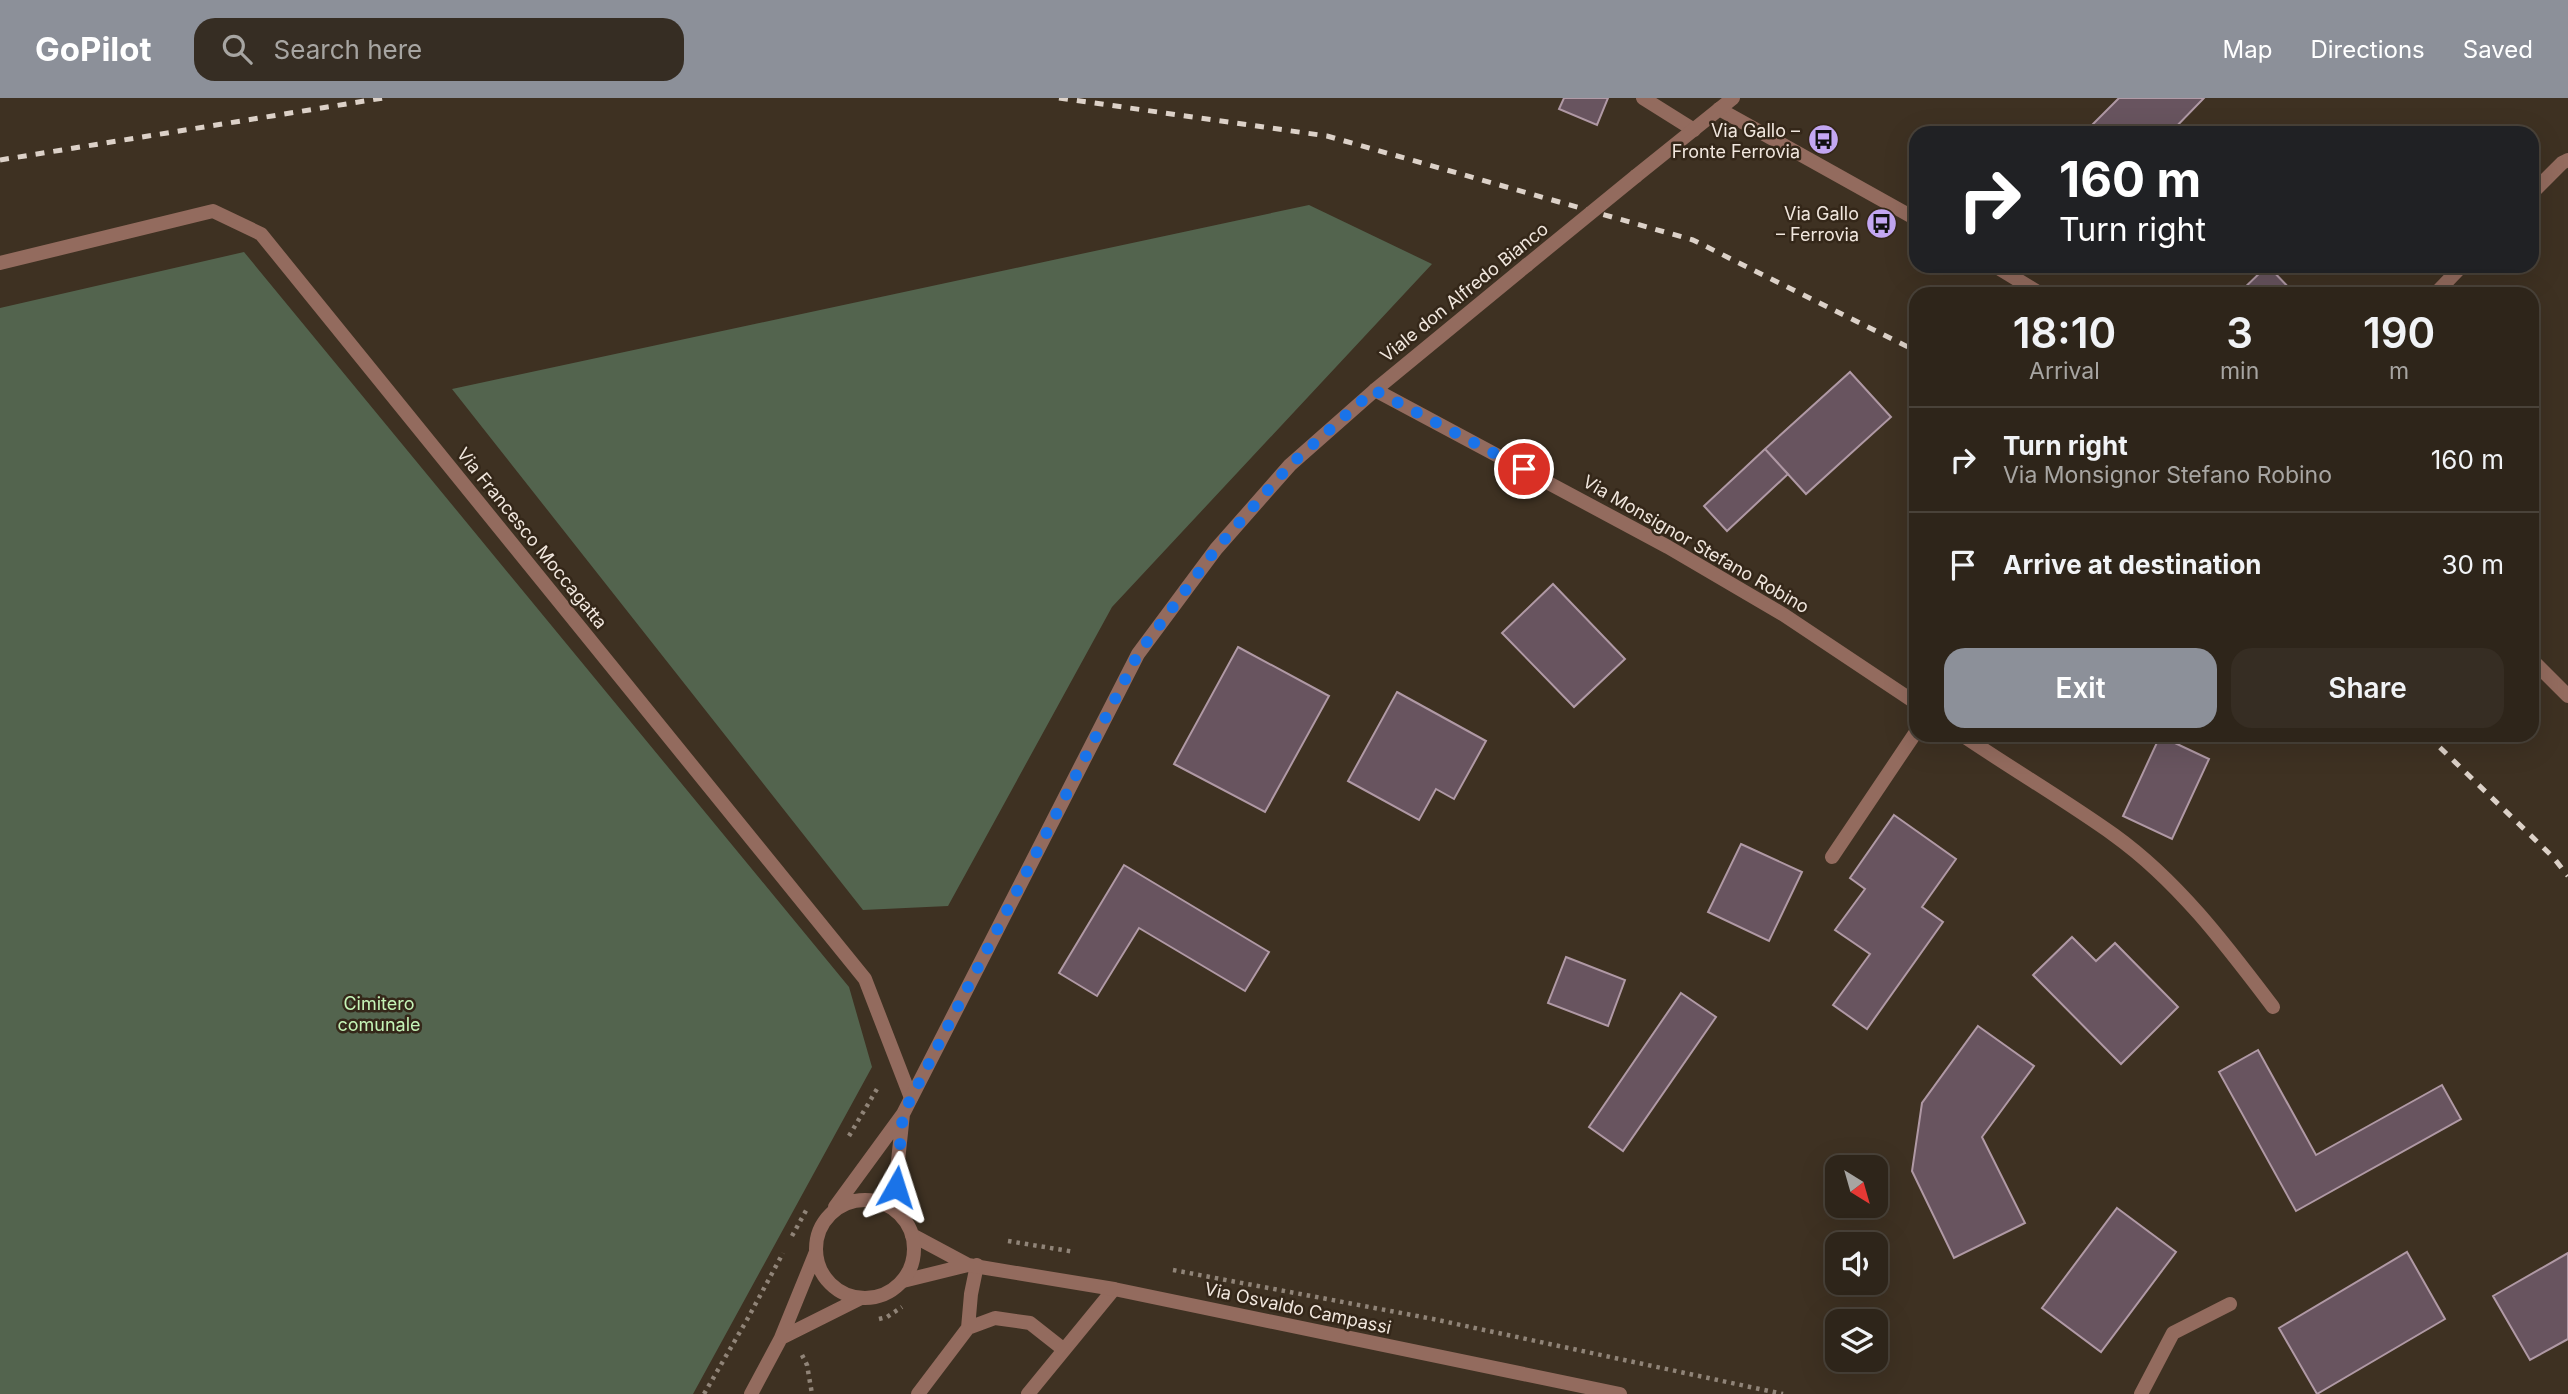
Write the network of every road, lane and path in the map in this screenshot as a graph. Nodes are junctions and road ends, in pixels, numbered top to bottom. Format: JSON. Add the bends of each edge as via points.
{"nodes":[{"id":1,"x":1643,"y":98,"type":"edge"},
{"id":2,"x":1733,"y":98,"type":"edge"},
{"id":3,"x":1719,"y":109,"type":"junction"},
{"id":4,"x":1694,"y":130,"type":"junction"},
{"id":5,"x":2568,"y":160,"type":"edge"},
{"id":6,"x":2539,"y":186,"type":"edge"},
{"id":7,"x":1909,"y":215,"type":"edge"},
{"id":8,"x":0,"y":263,"type":"edge"},
{"id":9,"x":2006,"y":273,"type":"edge"},
{"id":10,"x":2455,"y":273,"type":"edge"},
{"id":11,"x":2030,"y":287,"type":"edge"},
{"id":12,"x":2442,"y":287,"type":"edge"},
{"id":13,"x":1374,"y":390,"type":"junction"},
{"id":14,"x":2539,"y":667,"type":"edge"},
{"id":15,"x":2568,"y":696,"type":"edge"},
{"id":16,"x":1909,"y":699,"type":"edge"},
{"id":17,"x":1909,"y":742,"type":"edge"},
{"id":18,"x":1973,"y":742,"type":"edge"},
{"id":19,"x":1832,"y":857,"type":"dead end"},
{"id":20,"x":2273,"y":1007,"type":"dead end"},
{"id":21,"x":895,"y":1058,"type":"junction"},
{"id":22,"x":911,"y":1098,"type":"junction"},
{"id":23,"x":903,"y":1114,"type":"junction"},
{"id":24,"x":848,"y":1138,"type":"dead end"},
{"id":25,"x":814,"y":1196,"type":"dead end"},
{"id":26,"x":893,"y":1208,"type":"junction"},
{"id":27,"x":832,"y":1212,"type":"junction"},
{"id":28,"x":912,"y":1235,"type":"junction"},
{"id":29,"x":789,"y":1241,"type":"dead end"},
{"id":30,"x":1000,"y":1241,"type":"dead end"},
{"id":31,"x":783,"y":1252,"type":"dead end"},
{"id":32,"x":816,"y":1252,"type":"junction"},
{"id":33,"x":1085,"y":1254,"type":"dead end"},
{"id":34,"x":973,"y":1265,"type":"junction"},
{"id":35,"x":1165,"y":1269,"type":"dead end"},
{"id":36,"x":903,"y":1281,"type":"junction"},
{"id":37,"x":1114,"y":1289,"type":"junction"},
{"id":38,"x":861,"y":1298,"type":"junction"},
{"id":39,"x":2230,"y":1304,"type":"dead end"},
{"id":40,"x":968,"y":1328,"type":"junction"},
{"id":41,"x":781,"y":1338,"type":"junction"},
{"id":42,"x":1063,"y":1349,"type":"junction"},
{"id":43,"x":704,"y":1394,"type":"edge"},
{"id":44,"x":751,"y":1394,"type":"edge"},
{"id":45,"x":918,"y":1394,"type":"edge"},
{"id":46,"x":1028,"y":1394,"type":"edge"},
{"id":47,"x":1620,"y":1394,"type":"edge"},
{"id":48,"x":1783,"y":1394,"type":"edge"},
{"id":49,"x":2141,"y":1394,"type":"edge"}],
"edges":[{"from":1,"to":4,"type":"street"},
{"from":2,"to":3,"type":"street","name":"Viale don Alfredo Bianco"},
{"from":3,"to":4,"type":"street","name":"Viale don Alfredo Bianco"},
{"from":3,"to":7,"type":"street"},
{"from":4,"to":13,"type":"street","name":"Viale don Alfredo Bianco","bridge":true},
{"from":5,"to":6,"type":"street"},
{"from":8,"to":21,"type":"street","name":"Via Francesco Moccagatta","via":[[213,211],[261,234],[864,979]]},
{"from":9,"to":11,"type":"street"},
{"from":10,"to":12,"type":"street"},
{"from":13,"to":16,"type":"street","name":"Via Monsignor Stefano Robino","via":[[1668,547],[1784,615]]},
{"from":13,"to":22,"type":"street","name":"Viale don Alfredo Bianco","via":[[1290,465],[1216,549],[1138,654]]},
{"from":14,"to":15,"type":"street"},
{"from":17,"to":19,"type":"street"},
{"from":18,"to":20,"type":"street","via":[[2115,836],[2178,891]]},
{"from":21,"to":22,"type":"street","name":"Via Francesco Moccagatta"},
{"from":21,"to":24,"type":"path"},
{"from":22,"to":23,"type":"street","name":"Viale don Alfredo Bianco"},
{"from":23,"to":26,"type":"street","name":"Viale don Alfredo Bianco"},
{"from":23,"to":27,"type":"street","name":"Viale don Alfredo Bianco"},
{"from":25,"to":29,"type":"path"},
{"from":26,"to":27,"type":"street","via":[[862,1199]]},
{"from":26,"to":28,"type":"street"},
{"from":27,"to":32,"type":"street","via":[[821,1225]]},
{"from":28,"to":34,"type":"street","name":"Via Osvaldo Campassi"},
{"from":28,"to":36,"type":"street","via":[[913,1259]]},
{"from":30,"to":33,"type":"path"},
{"from":31,"to":43,"type":"path"},
{"from":32,"to":38,"type":"street","via":[[821,1273],[846,1294]]},
{"from":32,"to":41,"type":"street"},
{"from":34,"to":36,"type":"street","name":"Via Osvaldo Campassi"},
{"from":34,"to":37,"type":"street","name":"Via Osvaldo Campassi"},
{"from":34,"to":40,"type":"street"},
{"from":35,"to":48,"type":"path","via":[[1433,1319]]},
{"from":36,"to":38,"type":"street","via":[[891,1291]]},
{"from":37,"to":42,"type":"street"},
{"from":37,"to":47,"type":"street","name":"Via Osvaldo Campassi"},
{"from":38,"to":41,"type":"street"},
{"from":39,"to":49,"type":"street","via":[[2173,1333]]},
{"from":40,"to":42,"type":"street","via":[[995,1318],[1030,1323]]},
{"from":40,"to":45,"type":"street"},
{"from":41,"to":44,"type":"street"},
{"from":42,"to":46,"type":"street"}]}
